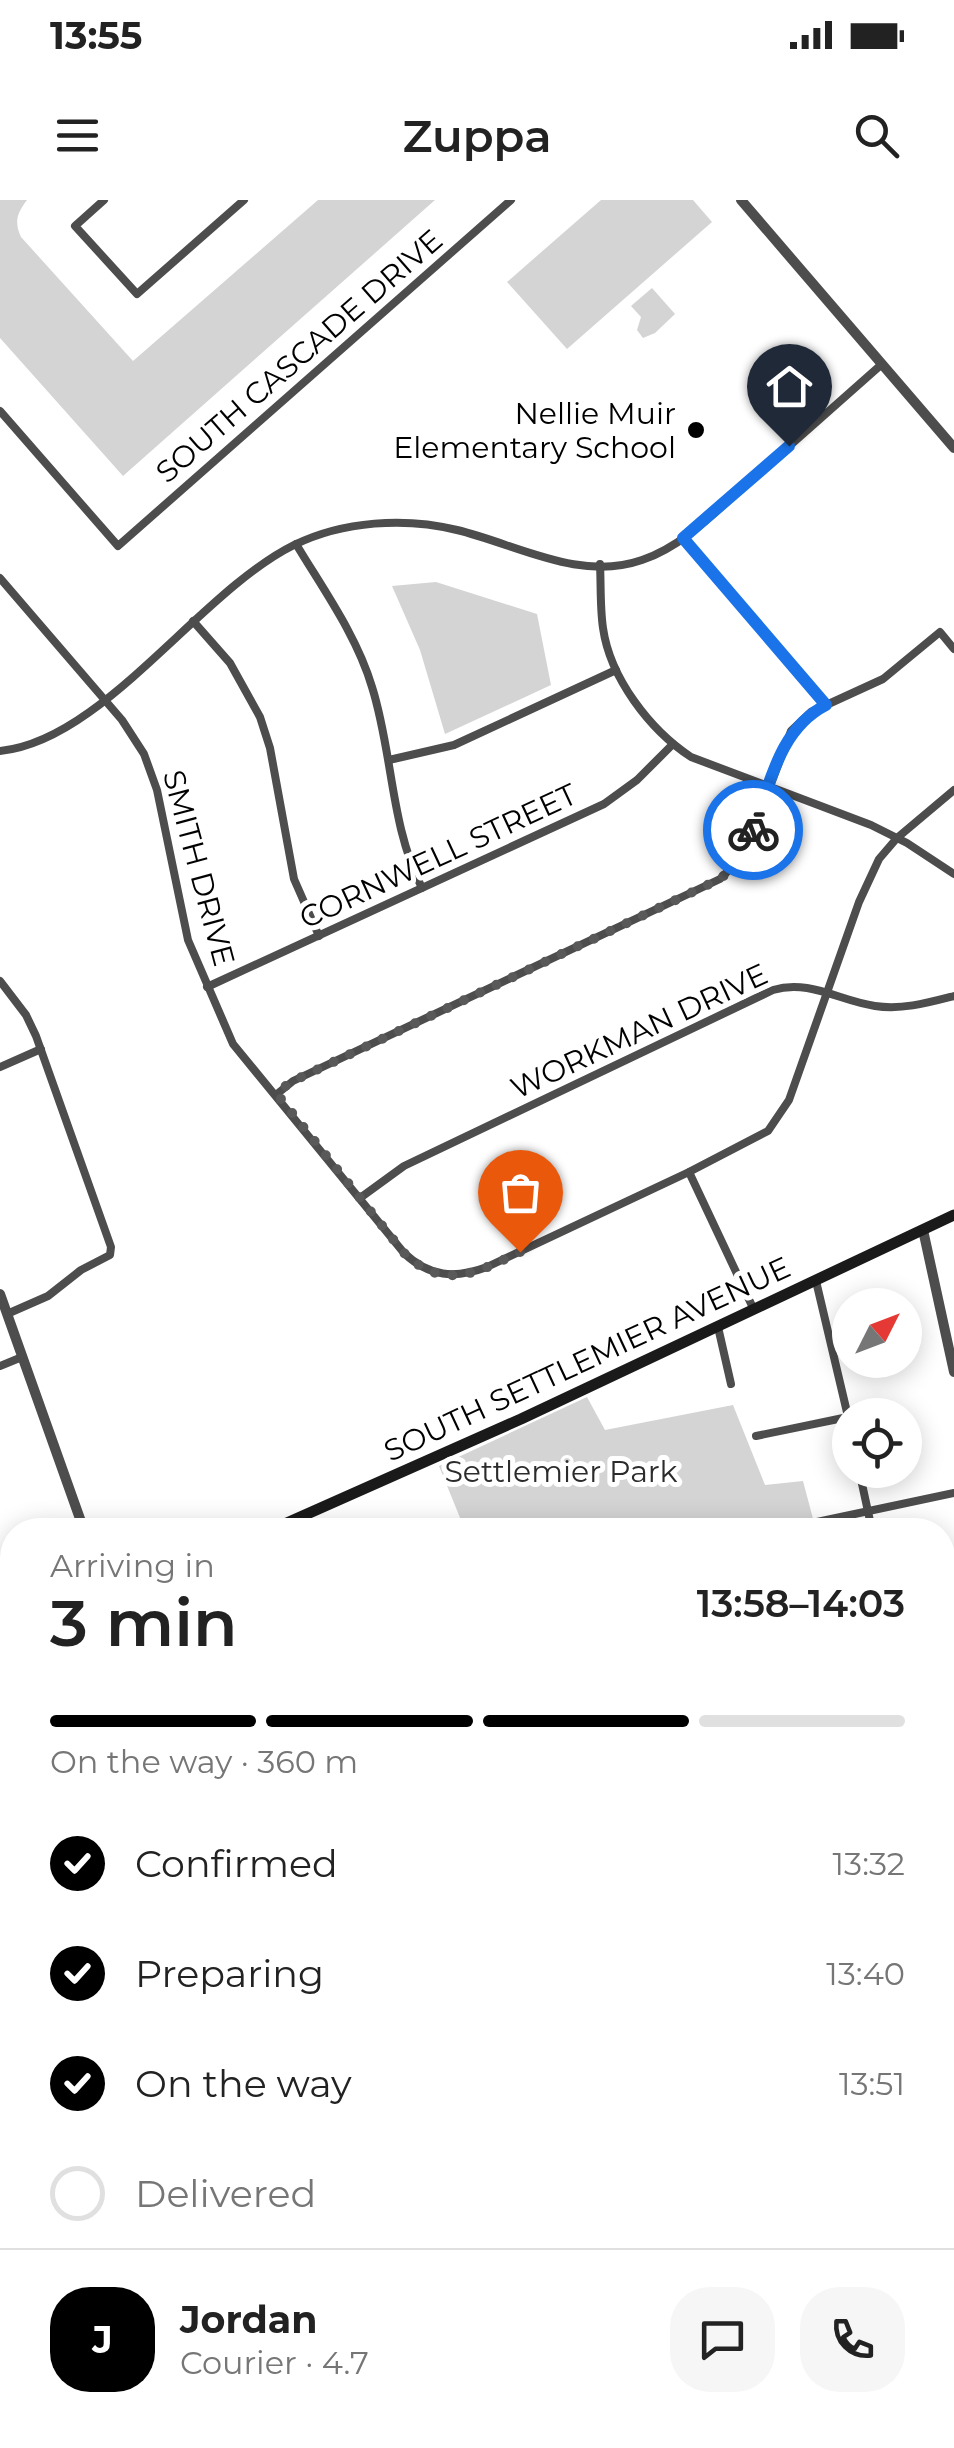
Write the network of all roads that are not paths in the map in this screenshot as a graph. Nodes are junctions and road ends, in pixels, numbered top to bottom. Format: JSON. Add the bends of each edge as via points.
{"nodes":[{"id":1,"x":104,"y":200,"type":"edge"},
{"id":2,"x":244,"y":200,"type":"edge"},
{"id":3,"x":510,"y":200,"type":"edge"},
{"id":4,"x":741,"y":200,"type":"edge"},
{"id":5,"x":882,"y":364,"type":"junction"},
{"id":6,"x":0,"y":412,"type":"edge"},
{"id":7,"x":954,"y":448,"type":"edge"},
{"id":8,"x":683,"y":538,"type":"junction"},
{"id":9,"x":296,"y":544,"type":"junction"},
{"id":10,"x":600,"y":564,"type":"junction"},
{"id":11,"x":0,"y":578,"type":"edge"},
{"id":12,"x":194,"y":621,"type":"junction"},
{"id":13,"x":954,"y":649,"type":"edge"},
{"id":14,"x":616,"y":670,"type":"junction"},
{"id":15,"x":104,"y":700,"type":"junction"},
{"id":16,"x":826,"y":705,"type":"junction"},
{"id":17,"x":673,"y":744,"type":"junction"},
{"id":18,"x":0,"y":752,"type":"edge"},
{"id":19,"x":389,"y":760,"type":"junction"},
{"id":20,"x":768,"y":788,"type":"junction"},
{"id":21,"x":954,"y":790,"type":"edge"},
{"id":22,"x":897,"y":838,"type":"junction"},
{"id":23,"x":954,"y":874,"type":"edge"},
{"id":24,"x":422,"y":888,"type":"junction"},
{"id":25,"x":319,"y":936,"type":"junction"},
{"id":26,"x":0,"y":981,"type":"edge"},
{"id":27,"x":207,"y":987,"type":"junction"},
{"id":28,"x":828,"y":993,"type":"junction"},
{"id":29,"x":954,"y":996,"type":"edge"},
{"id":30,"x":40,"y":1050,"type":"junction"},
{"id":31,"x":0,"y":1067,"type":"edge"},
{"id":32,"x":277,"y":1094,"type":"junction"},
{"id":33,"x":689,"y":1172,"type":"junction"},
{"id":34,"x":360,"y":1198,"type":"junction"},
{"id":35,"x":954,"y":1215,"type":"edge"},
{"id":36,"x":923,"y":1230,"type":"junction"},
{"id":37,"x":816,"y":1280,"type":"junction"},
{"id":38,"x":0,"y":1294,"type":"edge"},
{"id":39,"x":754,"y":1310,"type":"junction"},
{"id":40,"x":7,"y":1314,"type":"junction"},
{"id":41,"x":718,"y":1327,"type":"junction"},
{"id":42,"x":22,"y":1357,"type":"junction"},
{"id":43,"x":0,"y":1366,"type":"edge"},
{"id":44,"x":954,"y":1372,"type":"edge"},
{"id":45,"x":731,"y":1384,"type":"dead end"},
{"id":46,"x":844,"y":1398,"type":"edge"},
{"id":47,"x":832,"y":1424,"type":"edge"},
{"id":48,"x":756,"y":1436,"type":"dead end"},
{"id":49,"x":863,"y":1488,"type":"edge"},
{"id":50,"x":954,"y":1493,"type":"edge"},
{"id":51,"x":868,"y":1513,"type":"junction"},
{"id":52,"x":80,"y":1518,"type":"edge"},
{"id":53,"x":299,"y":1518,"type":"edge"},
{"id":54,"x":840,"y":1518,"type":"edge"},
{"id":55,"x":869,"y":1518,"type":"edge"}],
"edges":[{"from":1,"to":2,"type":"street","via":[[75,226],[137,294]]},
{"from":3,"to":6,"type":"street","name":"SOUTH CASCADE DRIVE","via":[[118,546]]},
{"from":4,"to":5,"type":"street"},
{"from":5,"to":7,"type":"street"},
{"from":5,"to":8,"type":"street"},
{"from":8,"to":10,"type":"street","via":[[639,562]]},
{"from":8,"to":16,"type":"street"},
{"from":9,"to":10,"type":"street","via":[[331,530],[417,523],[538,558]]},
{"from":9,"to":12,"type":"street","via":[[265,561]]},
{"from":9,"to":19,"type":"street","via":[[360,655]]},
{"from":10,"to":14,"type":"street","via":[[603,630]]},
{"from":11,"to":15,"type":"street","name":"SMITH DRIVE"},
{"from":12,"to":15,"type":"street"},
{"from":12,"to":25,"type":"street","via":[[230,662],[260,717],[294,879]]},
{"from":13,"to":16,"type":"street","via":[[940,632],[878,682]]},
{"from":14,"to":17,"type":"street"},
{"from":14,"to":19,"type":"street","via":[[454,745]]},
{"from":15,"to":18,"type":"street","via":[[54,736]]},
{"from":15,"to":27,"type":"street","name":"SMITH DRIVE","via":[[138,742],[158,790],[188,940]]},
{"from":16,"to":20,"type":"street","via":[[792,731]]},
{"from":17,"to":20,"type":"street"},
{"from":17,"to":24,"type":"street","name":"CORNWELL STREET","via":[[604,804]]},
{"from":19,"to":24,"type":"street","via":[[405,851]]},
{"from":20,"to":22,"type":"street"},
{"from":20,"to":32,"type":"street","via":[[744,854],[720,879]]},
{"from":21,"to":22,"type":"street","name":"SMITH DRIVE"},
{"from":22,"to":23,"type":"street"},
{"from":22,"to":28,"type":"street","name":"SMITH DRIVE","via":[[864,890]]},
{"from":24,"to":25,"type":"street","name":"CORNWELL STREET"},
{"from":25,"to":27,"type":"street","name":"CORNWELL STREET"},
{"from":26,"to":30,"type":"street","via":[[26,1015]]},
{"from":27,"to":32,"type":"street","name":"SMITH DRIVE","via":[[234,1044]]},
{"from":28,"to":29,"type":"street","name":"WORKMAN DRIVE","via":[[896,1008]]},
{"from":28,"to":33,"type":"street","name":"SMITH DRIVE","via":[[774,1125]]},
{"from":28,"to":34,"type":"street","name":"WORKMAN DRIVE","via":[[794,986],[774,990],[415,1161]]},
{"from":30,"to":31,"type":"street"},
{"from":30,"to":40,"type":"street","via":[[110,1255]]},
{"from":32,"to":34,"type":"street","name":"SMITH DRIVE"},
{"from":33,"to":34,"type":"street","name":"SMITH DRIVE","via":[[458,1276],[437,1274],[412,1260]]},
{"from":33,"to":39,"type":"street"},
{"from":35,"to":36,"type":"main road","name":"SOUTH SETTLEMIER AVENUE"},
{"from":36,"to":37,"type":"main road","name":"SOUTH SETTLEMIER AVENUE"},
{"from":36,"to":44,"type":"street"},
{"from":37,"to":39,"type":"main road","name":"SOUTH SETTLEMIER AVENUE"},
{"from":37,"to":46,"type":"street"},
{"from":38,"to":40,"type":"street"},
{"from":39,"to":41,"type":"main road","name":"SOUTH SETTLEMIER AVENUE"},
{"from":40,"to":42,"type":"street"},
{"from":41,"to":45,"type":"street"},
{"from":41,"to":53,"type":"main road","name":"SOUTH SETTLEMIER AVENUE"},
{"from":42,"to":43,"type":"street"},
{"from":42,"to":52,"type":"street"},
{"from":47,"to":48,"type":"street"},
{"from":49,"to":51,"type":"street"},
{"from":50,"to":51,"type":"street"},
{"from":51,"to":54,"type":"street"},
{"from":51,"to":55,"type":"street"}]}
